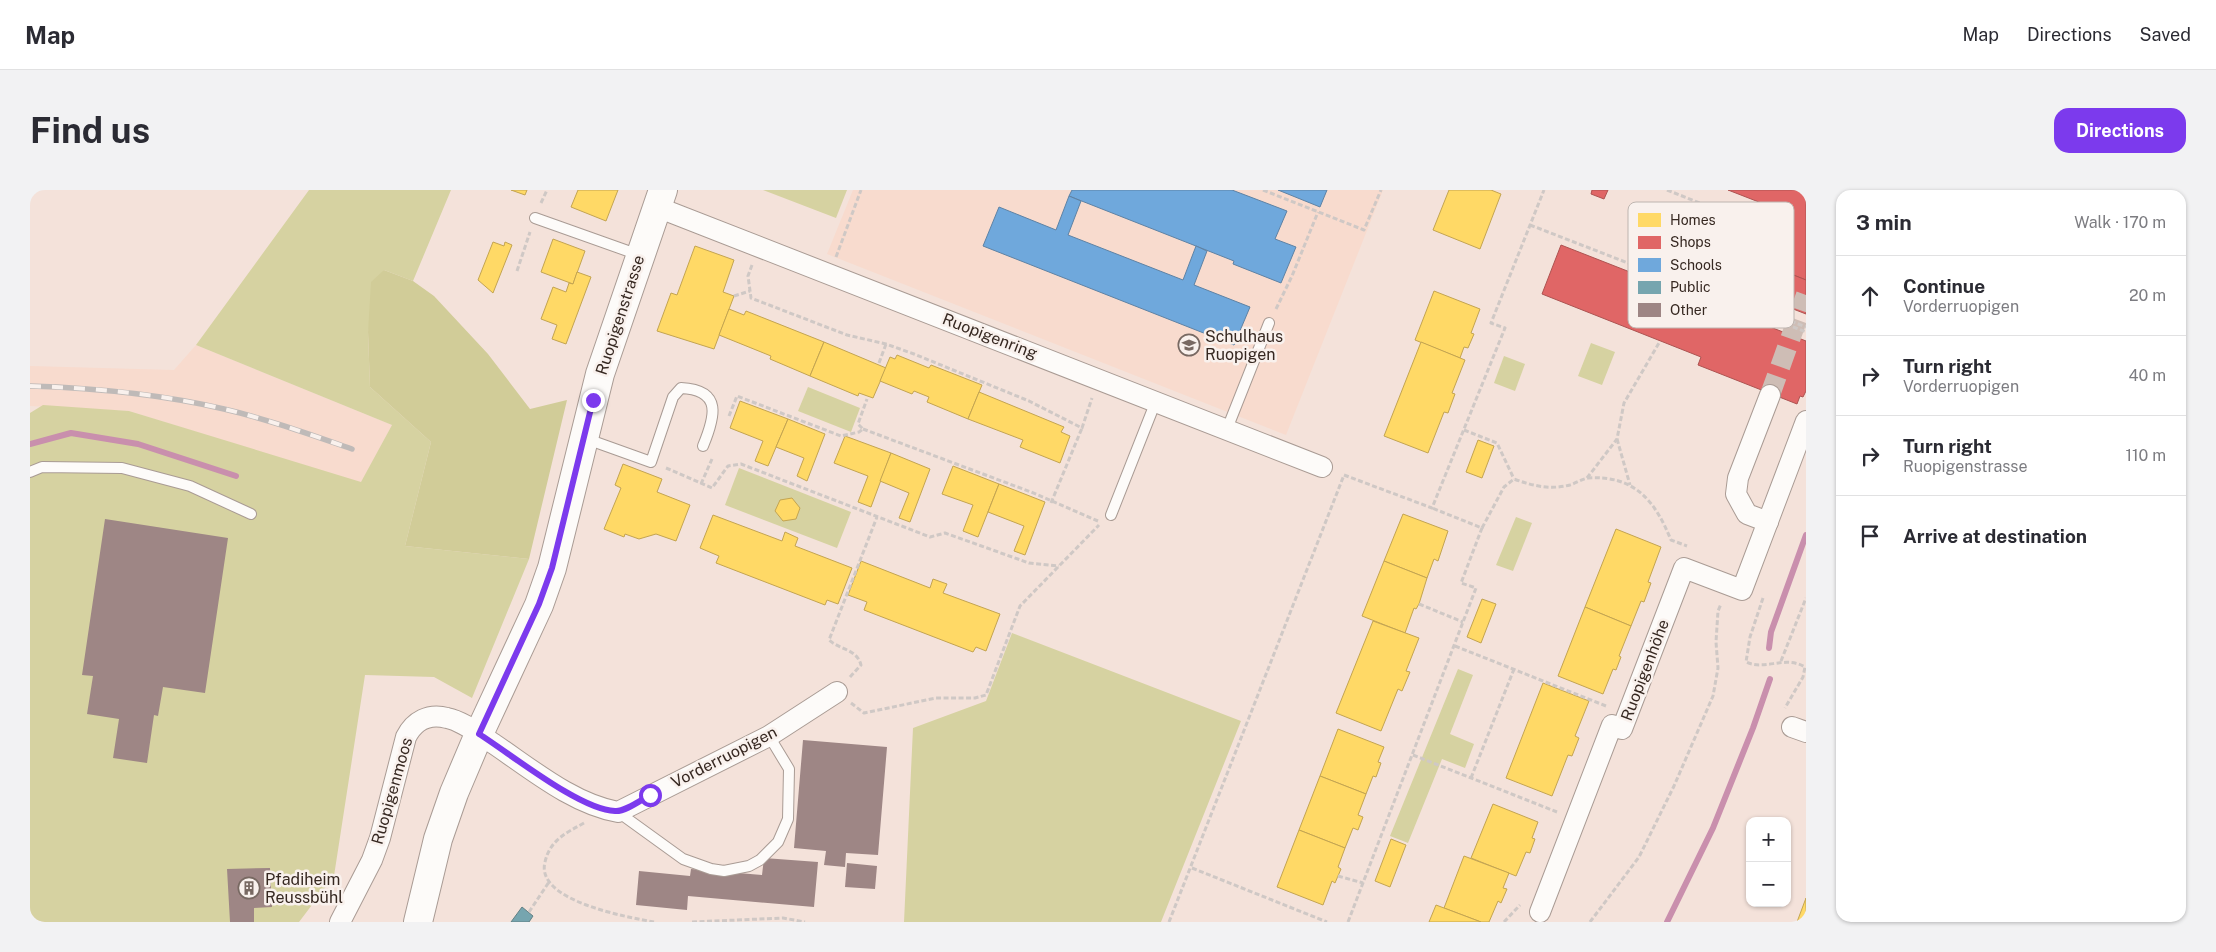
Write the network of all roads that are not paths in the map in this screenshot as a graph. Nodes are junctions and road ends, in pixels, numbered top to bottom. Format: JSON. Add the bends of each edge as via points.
{"nodes":[{"id":1,"x":660,"y":198,"type":"edge"},
{"id":2,"x":535,"y":218,"type":"dead end"},
{"id":3,"x":639,"y":255,"type":"junction"},
{"id":4,"x":1269,"y":323,"type":"road end"},
{"id":5,"x":1770,"y":395,"type":"tunnel mouth"},
{"id":6,"x":1156,"y":401,"type":"junction"},
{"id":7,"x":1806,"y":422,"type":"edge"},
{"id":8,"x":1227,"y":428,"type":"junction"},
{"id":9,"x":583,"y":438,"type":"junction"},
{"id":10,"x":702,"y":446,"type":"dead end"},
{"id":11,"x":1801,"y":450,"type":"edge"},
{"id":12,"x":1322,"y":467,"type":"dead end"},
{"id":13,"x":30,"y":472,"type":"edge"},
{"id":14,"x":251,"y":514,"type":"dead end"},
{"id":15,"x":1111,"y":515,"type":"dead end"},
{"id":16,"x":1768,"y":522,"type":"junction"},
{"id":17,"x":837,"y":692,"type":"road end"},
{"id":18,"x":479,"y":734,"type":"junction"},
{"id":19,"x":769,"y":736,"type":"junction"},
{"id":20,"x":618,"y":812,"type":"junction"},
{"id":21,"x":1540,"y":912,"type":"dead end"},
{"id":22,"x":340,"y":922,"type":"edge"},
{"id":23,"x":418,"y":922,"type":"edge"}],
"edges":[{"from":1,"to":3,"type":"street","name":"Ruopigenstrasse"},
{"from":1,"to":6,"type":"street","name":"Ruopigenring","via":[[758,246]]},
{"from":2,"to":3,"type":"lane"},
{"from":3,"to":9,"type":"street","name":"Ruopigenstrasse"},
{"from":4,"to":8,"type":"lane"},
{"from":5,"to":16,"type":"street","via":[[1738,478],[1736,494],[1747,514]]},
{"from":6,"to":8,"type":"street","name":"Ruopigenring"},
{"from":6,"to":15,"type":"lane"},
{"from":7,"to":11,"type":"street"},
{"from":8,"to":12,"type":"street","name":"Ruopigenring"},
{"from":9,"to":10,"type":"lane","via":[[651,462],[673,397],[680,388],[692,388],[705,394],[712,402],[714,413]]},
{"from":9,"to":18,"type":"street","name":"Ruopigenstrasse","via":[[552,568]]},
{"from":11,"to":16,"type":"street"},
{"from":13,"to":14,"type":"lane","via":[[42,467],[122,468],[190,486]]},
{"from":16,"to":21,"type":"street","name":"Ruopigenhöhe","via":[[1742,590],[1684,568],[1622,729],[1612,725]]},
{"from":17,"to":19,"type":"street","name":"Vorderruopigen"},
{"from":18,"to":20,"type":"street","via":[[577,799]]},
{"from":18,"to":22,"type":"street","name":"Ruopigenmoos","via":[[448,718],[433,716],[411,727],[372,860]]},
{"from":18,"to":23,"type":"street","name":"Ruopigenstrasse","via":[[438,839]]},
{"from":19,"to":20,"type":"street","name":"Vorderruopigen"},
{"from":19,"to":20,"type":"lane","via":[[789,769],[788,819],[778,842],[749,866],[724,871],[683,859]]}]}
